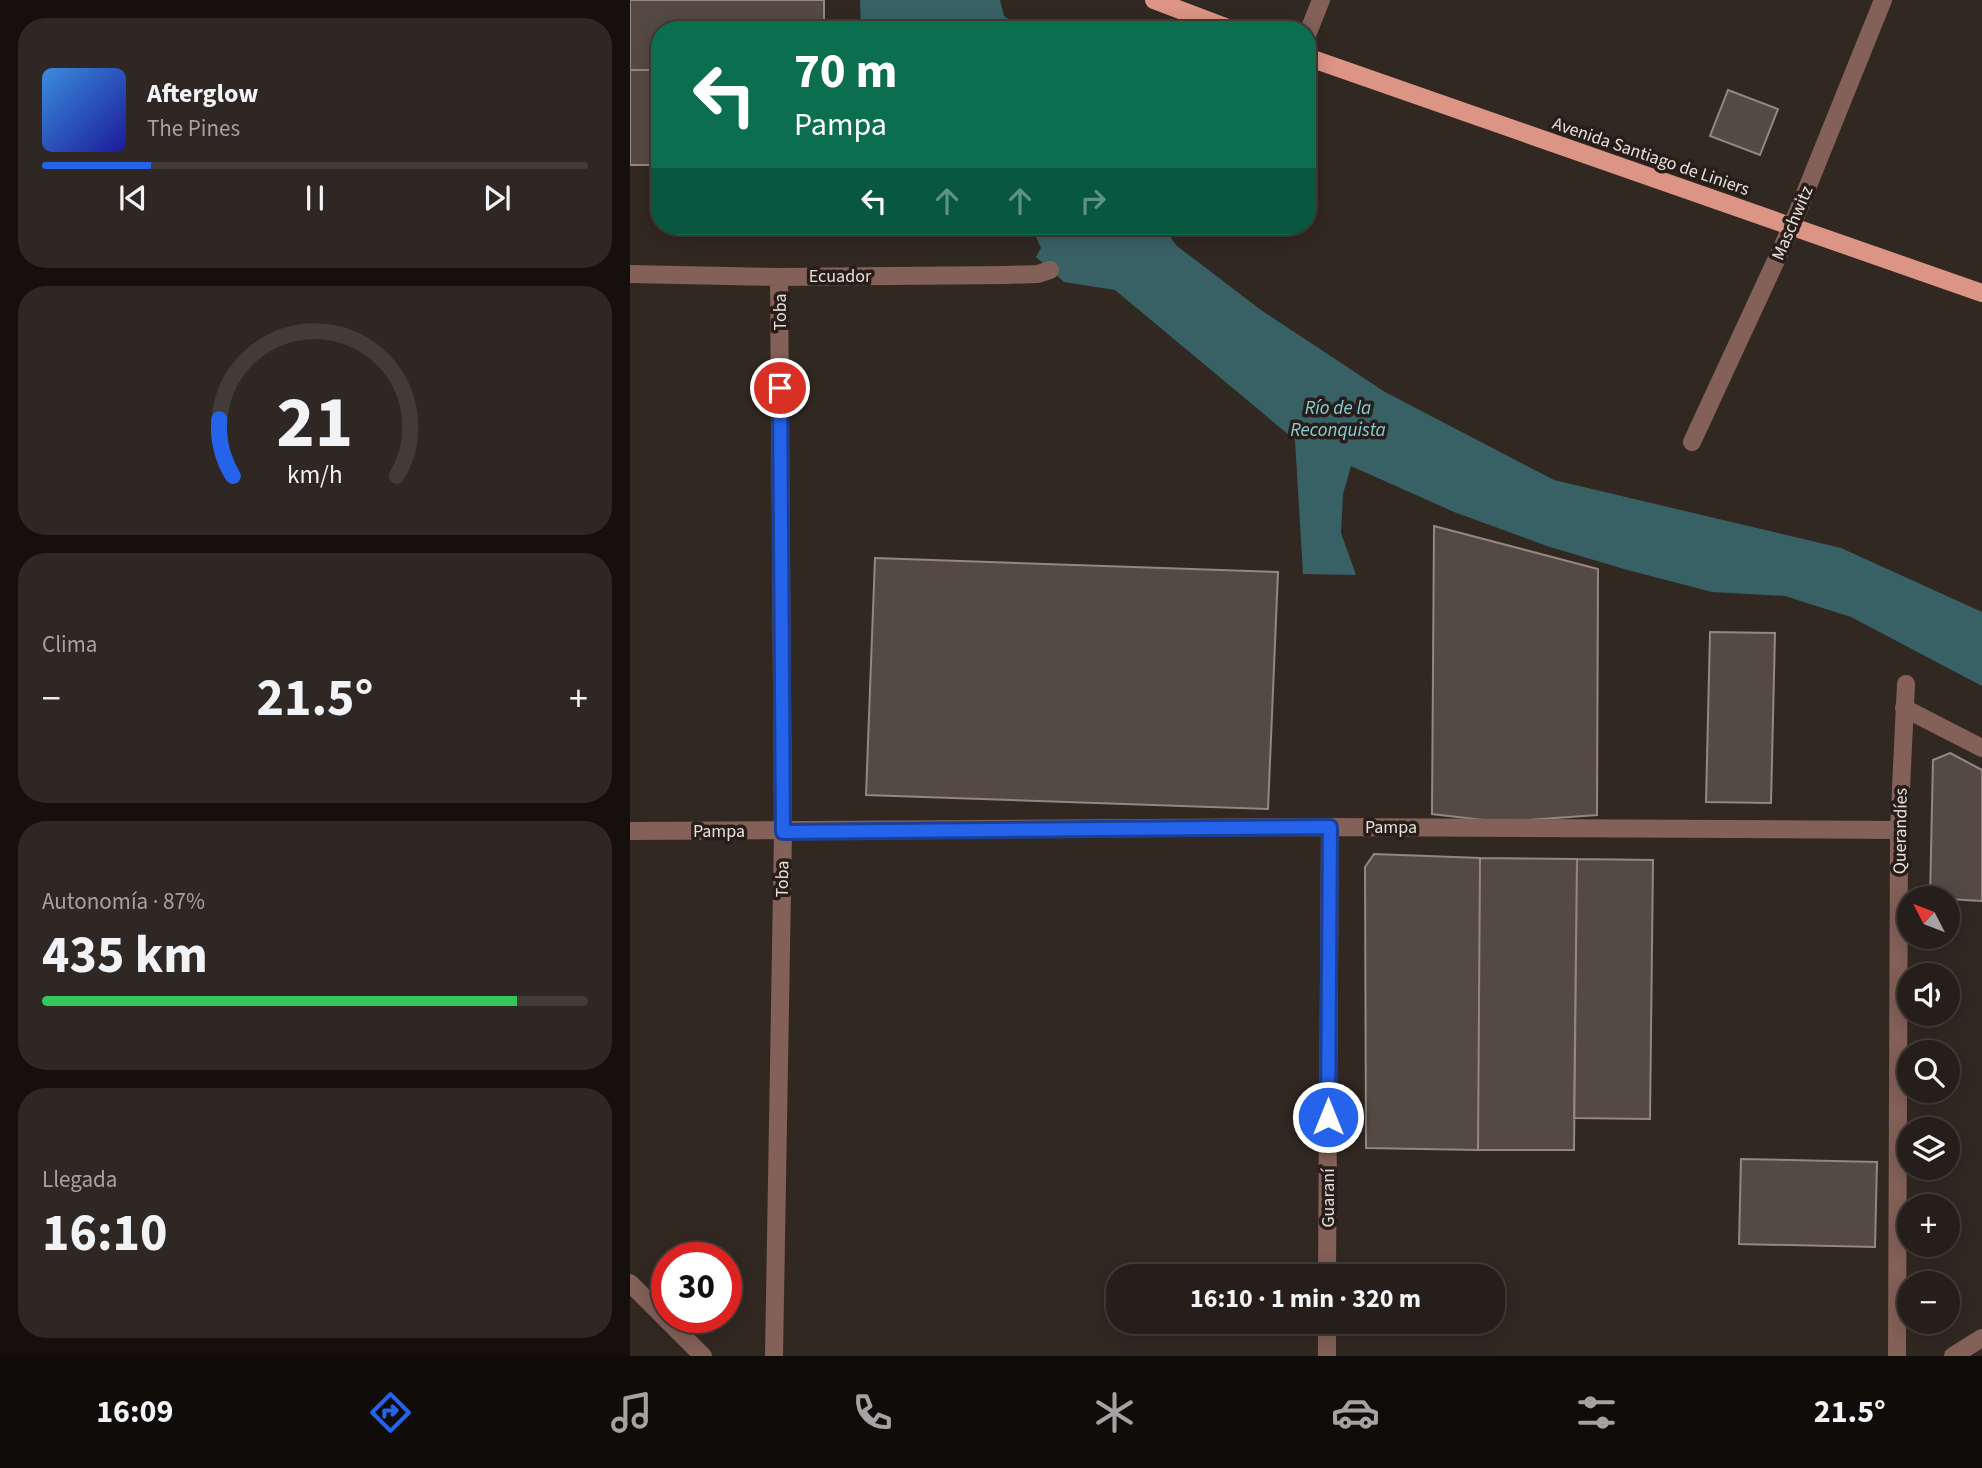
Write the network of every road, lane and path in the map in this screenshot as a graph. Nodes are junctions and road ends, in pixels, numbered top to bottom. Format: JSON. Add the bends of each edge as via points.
{"nodes":[{"id":1,"x":1154,"y":0,"type":"edge"},
{"id":2,"x":1321,"y":0,"type":"edge"},
{"id":3,"x":1883,"y":0,"type":"edge"},
{"id":4,"x":1209,"y":21,"type":"edge"},
{"id":5,"x":1313,"y":21,"type":"edge"},
{"id":6,"x":1316,"y":60,"type":"edge"},
{"id":7,"x":1791,"y":228,"type":"junction"},
{"id":8,"x":1050,"y":270,"type":"dead end"},
{"id":9,"x":630,"y":274,"type":"edge"},
{"id":10,"x":779,"y":276,"type":"junction"},
{"id":11,"x":1982,"y":293,"type":"edge"},
{"id":12,"x":1692,"y":442,"type":"dead end"},
{"id":13,"x":1906,"y":684,"type":"dead end"},
{"id":14,"x":1904,"y":708,"type":"junction"},
{"id":15,"x":1982,"y":747,"type":"edge"},
{"id":16,"x":1330,"y":827,"type":"junction"},
{"id":17,"x":1899,"y":830,"type":"junction"},
{"id":18,"x":630,"y":831,"type":"edge"},
{"id":19,"x":783,"y":832,"type":"junction"},
{"id":20,"x":1328,"y":1264,"type":"edge"},
{"id":21,"x":630,"y":1283,"type":"edge"},
{"id":22,"x":1327,"y":1334,"type":"edge"},
{"id":23,"x":1982,"y":1338,"type":"edge"},
{"id":24,"x":703,"y":1356,"type":"edge"},
{"id":25,"x":774,"y":1356,"type":"edge"},
{"id":26,"x":1327,"y":1356,"type":"edge"},
{"id":27,"x":1897,"y":1356,"type":"edge"},
{"id":28,"x":1953,"y":1356,"type":"edge"}],
"edges":[{"from":1,"to":4,"type":"main road"},
{"from":2,"to":5,"type":"street"},
{"from":3,"to":7,"type":"street","name":"Maschwitz"},
{"from":6,"to":7,"type":"main road","name":"Avenida Santiago de Liniers"},
{"from":7,"to":11,"type":"main road","name":"Avenida Santiago de Liniers"},
{"from":7,"to":12,"type":"street","name":"Maschwitz"},
{"from":8,"to":10,"type":"street","name":"Ecuador","via":[[1005,275]]},
{"from":9,"to":10,"type":"street","name":"Ecuador"},
{"from":10,"to":19,"type":"street","name":"Toba"},
{"from":13,"to":14,"type":"street","name":"Querandíes"},
{"from":14,"to":15,"type":"street"},
{"from":14,"to":17,"type":"street","name":"Querandíes"},
{"from":16,"to":17,"type":"street","name":"Pampa"},
{"from":16,"to":19,"type":"street","name":"Pampa"},
{"from":16,"to":20,"type":"street","name":"Guaraní"},
{"from":17,"to":27,"type":"street","name":"Querandíes"},
{"from":18,"to":19,"type":"street","name":"Pampa"},
{"from":19,"to":25,"type":"street","name":"Toba"},
{"from":21,"to":24,"type":"street"},
{"from":22,"to":26,"type":"street"},
{"from":23,"to":28,"type":"street"}]}
